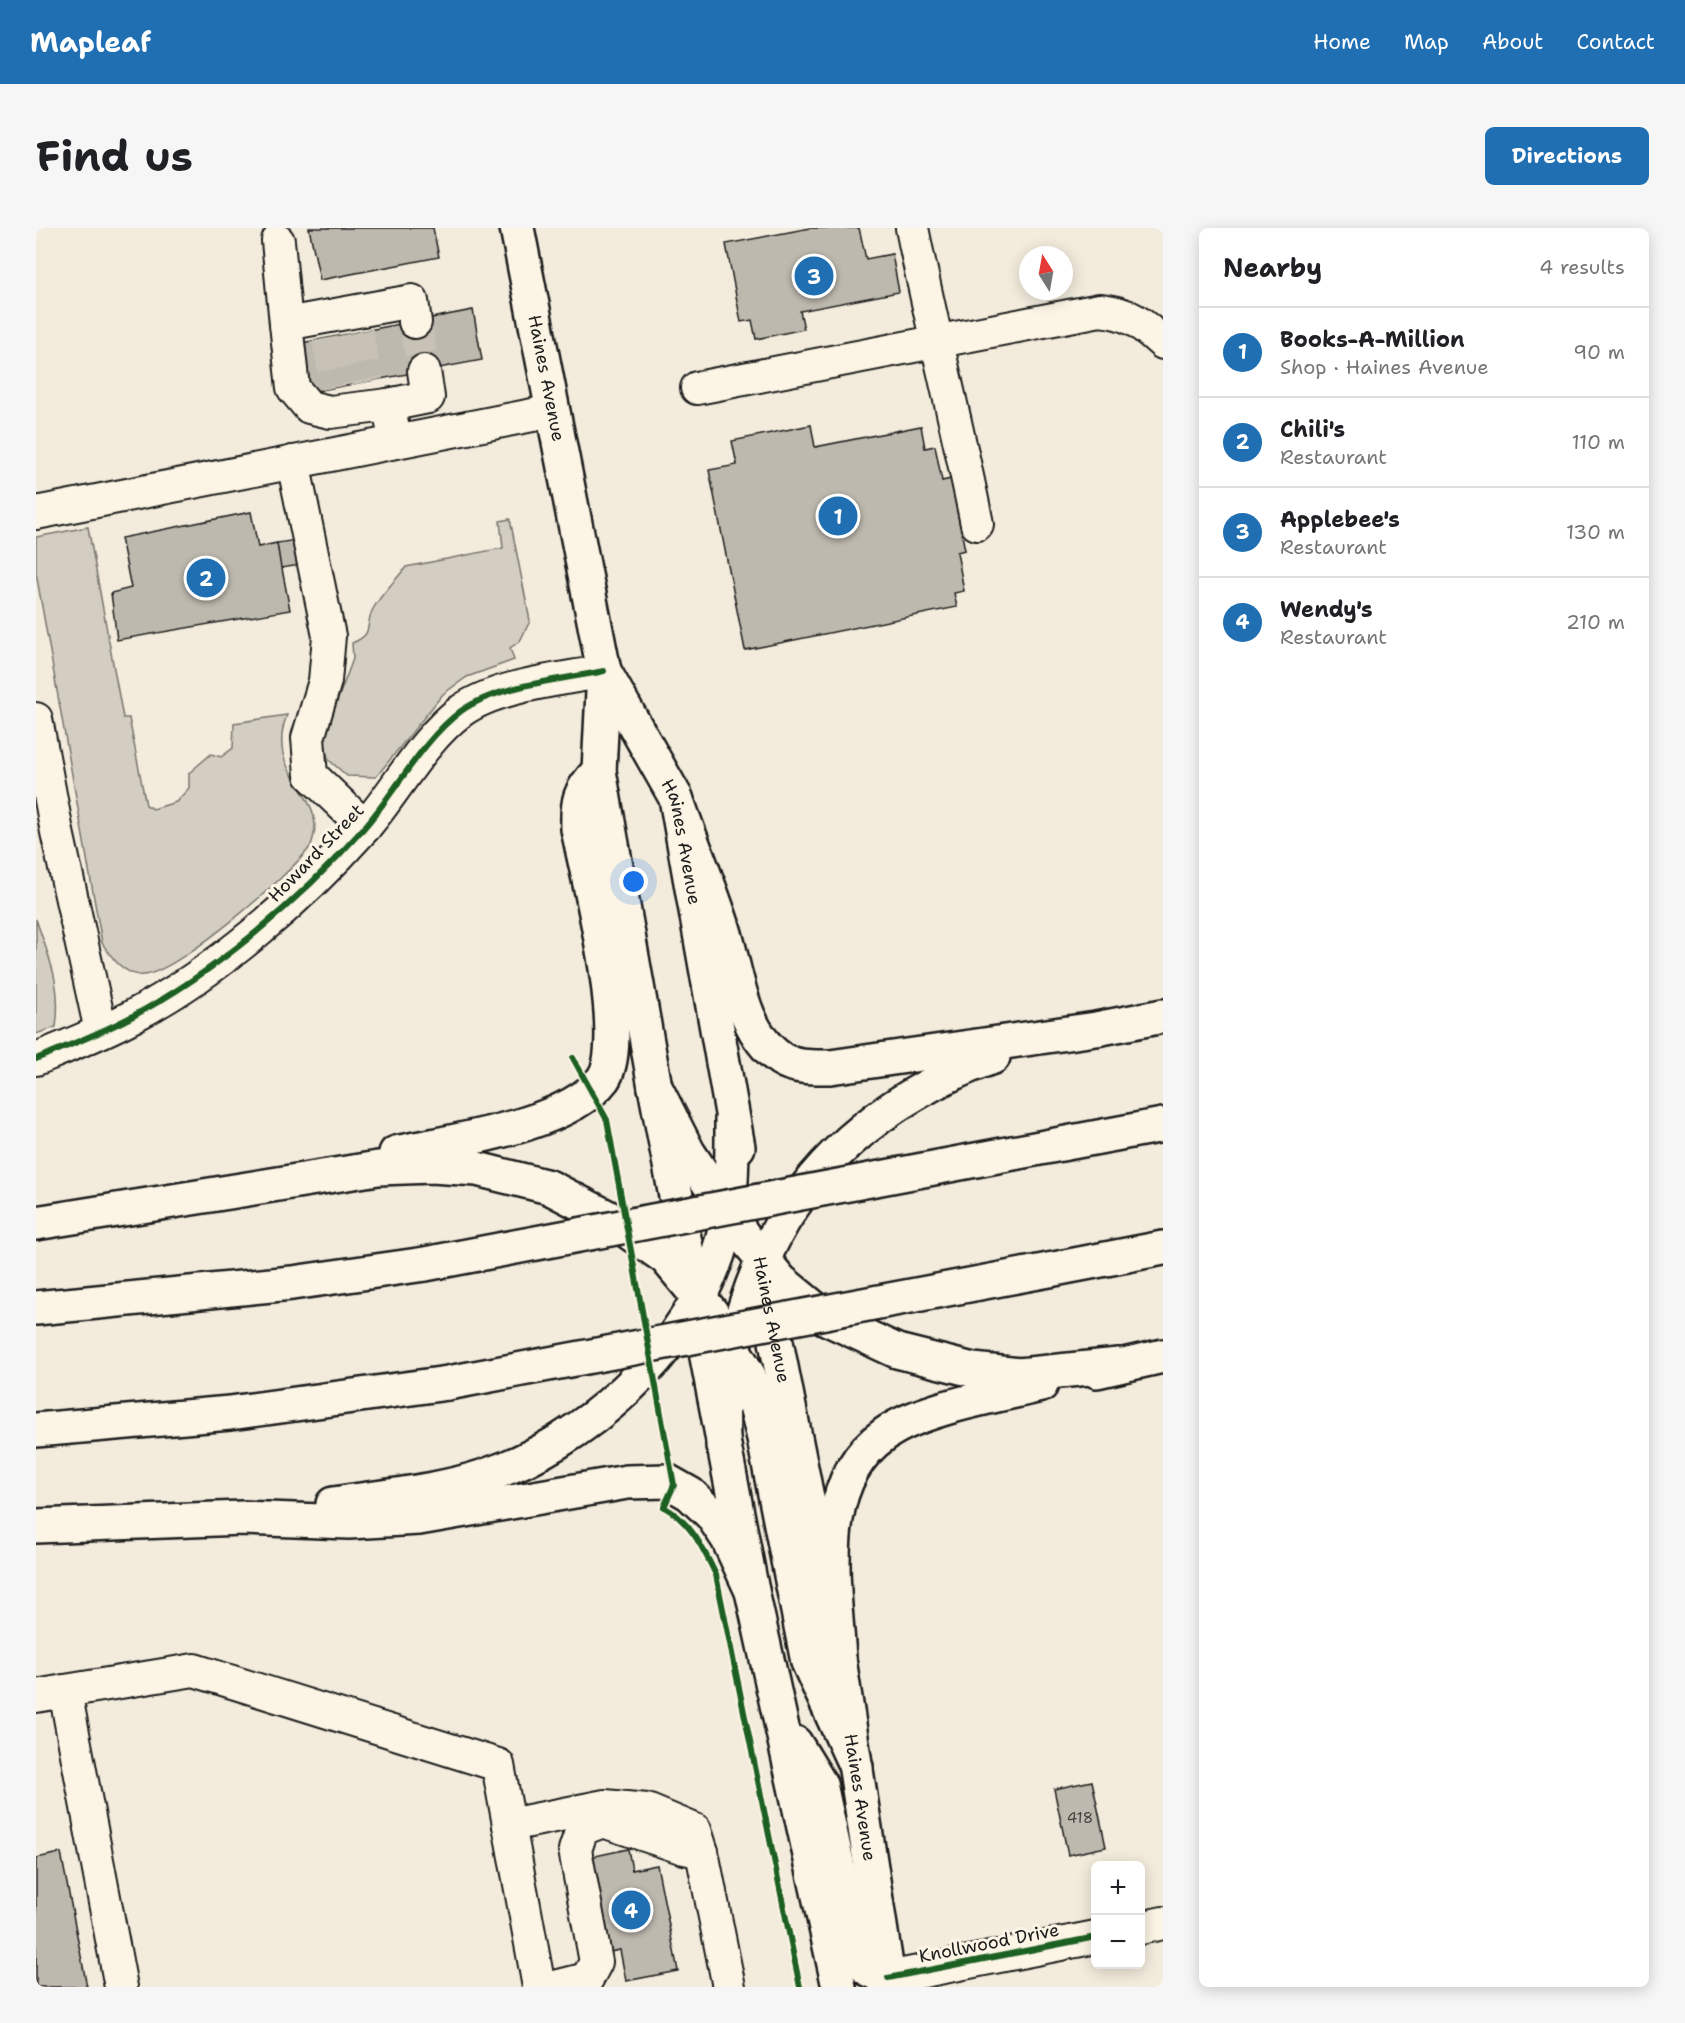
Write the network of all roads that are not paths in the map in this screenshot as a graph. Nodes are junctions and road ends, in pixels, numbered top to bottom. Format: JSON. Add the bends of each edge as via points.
{"nodes":[{"id":1,"x":517,"y":228,"type":"edge"},
{"id":2,"x":912,"y":228,"type":"edge"},
{"id":3,"x":278,"y":241,"type":"dead end"},
{"id":4,"x":415,"y":322,"type":"tunnel mouth"},
{"id":5,"x":286,"y":324,"type":"junction"},
{"id":6,"x":936,"y":341,"type":"junction"},
{"id":7,"x":1163,"y":343,"type":"edge"},
{"id":8,"x":424,"y":371,"type":"tunnel mouth"},
{"id":9,"x":697,"y":388,"type":"dead end"},
{"id":10,"x":361,"y":398,"type":"junction"},
{"id":11,"x":553,"y":411,"type":"junction"},
{"id":12,"x":396,"y":442,"type":"junction"},
{"id":13,"x":293,"y":462,"type":"junction"},
{"id":14,"x":36,"y":513,"type":"edge"},
{"id":15,"x":976,"y":524,"type":"dead end"},
{"id":16,"x":604,"y":671,"type":"junction"},
{"id":17,"x":36,"y":719,"type":"edge"},
{"id":18,"x":599,"y":771,"type":"junction"},
{"id":19,"x":676,"y":798,"type":"junction"},
{"id":20,"x":365,"y":827,"type":"junction"},
{"id":21,"x":1163,"y":1016,"type":"edge"},
{"id":22,"x":1096,"y":1029,"type":"junction"},
{"id":23,"x":101,"y":1031,"type":"junction"},
{"id":24,"x":36,"y":1059,"type":"edge"},
{"id":25,"x":655,"y":1087,"type":"junction"},
{"id":26,"x":732,"y":1119,"type":"junction"},
{"id":27,"x":1163,"y":1125,"type":"edge"},
{"id":28,"x":195,"y":1196,"type":"junction"},
{"id":29,"x":727,"y":1209,"type":"junction"},
{"id":30,"x":36,"y":1223,"type":"edge"},
{"id":31,"x":1163,"y":1248,"type":"edge"},
{"id":32,"x":761,"y":1259,"type":"junction"},
{"id":33,"x":696,"y":1296,"type":"junction"},
{"id":34,"x":36,"y":1308,"type":"edge"},
{"id":35,"x":733,"y":1347,"type":"junction"},
{"id":36,"x":1163,"y":1356,"type":"edge"},
{"id":37,"x":1119,"y":1365,"type":"junction"},
{"id":38,"x":36,"y":1430,"type":"edge"},
{"id":39,"x":723,"y":1446,"type":"junction"},
{"id":40,"x":242,"y":1518,"type":"junction"},
{"id":41,"x":36,"y":1526,"type":"edge"},
{"id":42,"x":752,"y":1591,"type":"junction"},
{"id":43,"x":839,"y":1659,"type":"junction"},
{"id":44,"x":51,"y":1693,"type":"edge"},
{"id":45,"x":779,"y":1715,"type":"junction"},
{"id":46,"x":856,"y":1767,"type":"junction"},
{"id":47,"x":509,"y":1825,"type":"junction"},
{"id":48,"x":702,"y":1852,"type":"junction"},
{"id":49,"x":1163,"y":1923,"type":"edge"},
{"id":50,"x":1145,"y":1927,"type":"edge"},
{"id":51,"x":1091,"y":1938,"type":"edge"},
{"id":52,"x":887,"y":1983,"type":"edge"},
{"id":53,"x":122,"y":1987,"type":"edge"},
{"id":54,"x":539,"y":1987,"type":"edge"},
{"id":55,"x":555,"y":1987,"type":"edge"},
{"id":56,"x":729,"y":1987,"type":"edge"},
{"id":57,"x":839,"y":1987,"type":"edge"},
{"id":58,"x":845,"y":1987,"type":"edge"}],
"edges":[{"from":1,"to":11,"type":"main road","name":"Haines Avenue"},
{"from":2,"to":6,"type":"street"},
{"from":3,"to":5,"type":"street"},
{"from":4,"to":5,"type":"street","via":[[412,301],[341,324]]},
{"from":5,"to":10,"type":"street","via":[[293,388],[309,408],[330,412]]},
{"from":6,"to":7,"type":"street","via":[[1100,310],[1122,312],[1142,323]]},
{"from":6,"to":9,"type":"street"},
{"from":6,"to":15,"type":"street"},
{"from":8,"to":10,"type":"street","via":[[428,397]]},
{"from":10,"to":12,"type":"street"},
{"from":11,"to":12,"type":"street"},
{"from":11,"to":16,"type":"main road","name":"Haines Avenue"},
{"from":12,"to":13,"type":"street"},
{"from":13,"to":14,"type":"street"},
{"from":13,"to":20,"type":"street","via":[[329,636],[326,681],[308,738],[311,775]]},
{"from":16,"to":18,"type":"main road","name":"Haines Avenue"},
{"from":16,"to":19,"type":"main road","name":"Haines Avenue"},
{"from":16,"to":20,"type":"street","name":"Howard Street","via":[[522,688],[462,711],[442,728]]},
{"from":17,"to":23,"type":"street"},
{"from":18,"to":25,"type":"main road","name":"Haines Avenue"},
{"from":18,"to":28,"type":"main road","via":[[584,786],[578,807],[578,829],[609,988],[612,1024],[612,1053],[604,1077],[591,1092],[570,1106],[509,1128]]},
{"from":19,"to":22,"type":"main road","via":[[724,928],[743,1000],[754,1026],[782,1059],[801,1066],[830,1067]]},
{"from":19,"to":26,"type":"main road","name":"Haines Avenue"},
{"from":20,"to":23,"type":"street","name":"Howard Street","via":[[317,878],[254,934],[133,1016]]},
{"from":21,"to":22,"type":"main road"},
{"from":22,"to":32,"type":"main road","via":[[975,1063],[938,1079],[874,1120],[846,1141],[810,1179]]},
{"from":23,"to":24,"type":"street","name":"Howard Street"},
{"from":25,"to":29,"type":"main road","via":[[688,1152]]},
{"from":25,"to":33,"type":"main road","name":"Haines Avenue"},
{"from":26,"to":29,"type":"main road","via":[[732,1182]]},
{"from":26,"to":32,"type":"main road","name":"Haines Avenue"},
{"from":27,"to":34,"type":"main road","bridge":true,"via":[[425,1264],[269,1286]]},
{"from":28,"to":30,"type":"main road"},
{"from":28,"to":33,"type":"main road","via":[[378,1168],[477,1169],[549,1188],[607,1217],[666,1258]]},
{"from":29,"to":32,"type":"main road"},
{"from":29,"to":33,"type":"main road","via":[[719,1251]]},
{"from":31,"to":38,"type":"main road","bridge":true,"via":[[448,1383],[230,1413]]},
{"from":32,"to":35,"type":"main road"},
{"from":32,"to":37,"type":"main road","via":[[826,1318],[897,1351],[973,1370],[1018,1375]]},
{"from":32,"to":43,"type":"main road","name":"Haines Avenue"},
{"from":33,"to":35,"type":"main road"},
{"from":33,"to":39,"type":"main road","name":"Haines Avenue"},
{"from":33,"to":40,"type":"main road","via":[[676,1331],[607,1406],[576,1431],[529,1457],[450,1485]]},
{"from":35,"to":39,"type":"main road","via":[[724,1378]]},
{"from":35,"to":46,"type":"main road","via":[[749,1376],[764,1438],[808,1662]]},
{"from":36,"to":37,"type":"main road"},
{"from":37,"to":43,"type":"main road","via":[[920,1418],[886,1433],[865,1452],[848,1475],[839,1499],[834,1579]]},
{"from":39,"to":42,"type":"main road","name":"Haines Avenue"},
{"from":40,"to":41,"type":"main road"},
{"from":40,"to":42,"type":"main road","via":[[350,1522],[419,1518],[627,1482],[667,1481],[690,1494],[712,1515]]},
{"from":42,"to":45,"type":"main road","name":"Haines Avenue"},
{"from":43,"to":46,"type":"main road","name":"Haines Avenue"},
{"from":44,"to":47,"type":"street","via":[[194,1670],[498,1765]]},
{"from":44,"to":53,"type":"street"},
{"from":45,"to":52,"type":"main road","via":[[820,1784],[855,1947],[868,1969]]},
{"from":45,"to":57,"type":"main road","name":"Haines Avenue"},
{"from":46,"to":52,"type":"main road","name":"Haines Avenue"},
{"from":47,"to":48,"type":"street","via":[[605,1806],[647,1810],[695,1830]]},
{"from":47,"to":54,"type":"street"},
{"from":48,"to":55,"type":"street","via":[[603,1821],[582,1829],[575,1850],[596,1962],[587,1979]]},
{"from":48,"to":56,"type":"street"},
{"from":49,"to":50,"type":"street"},
{"from":51,"to":52,"type":"street","name":"Knollwood Drive"},
{"from":57,"to":58,"type":"main road"}]}
